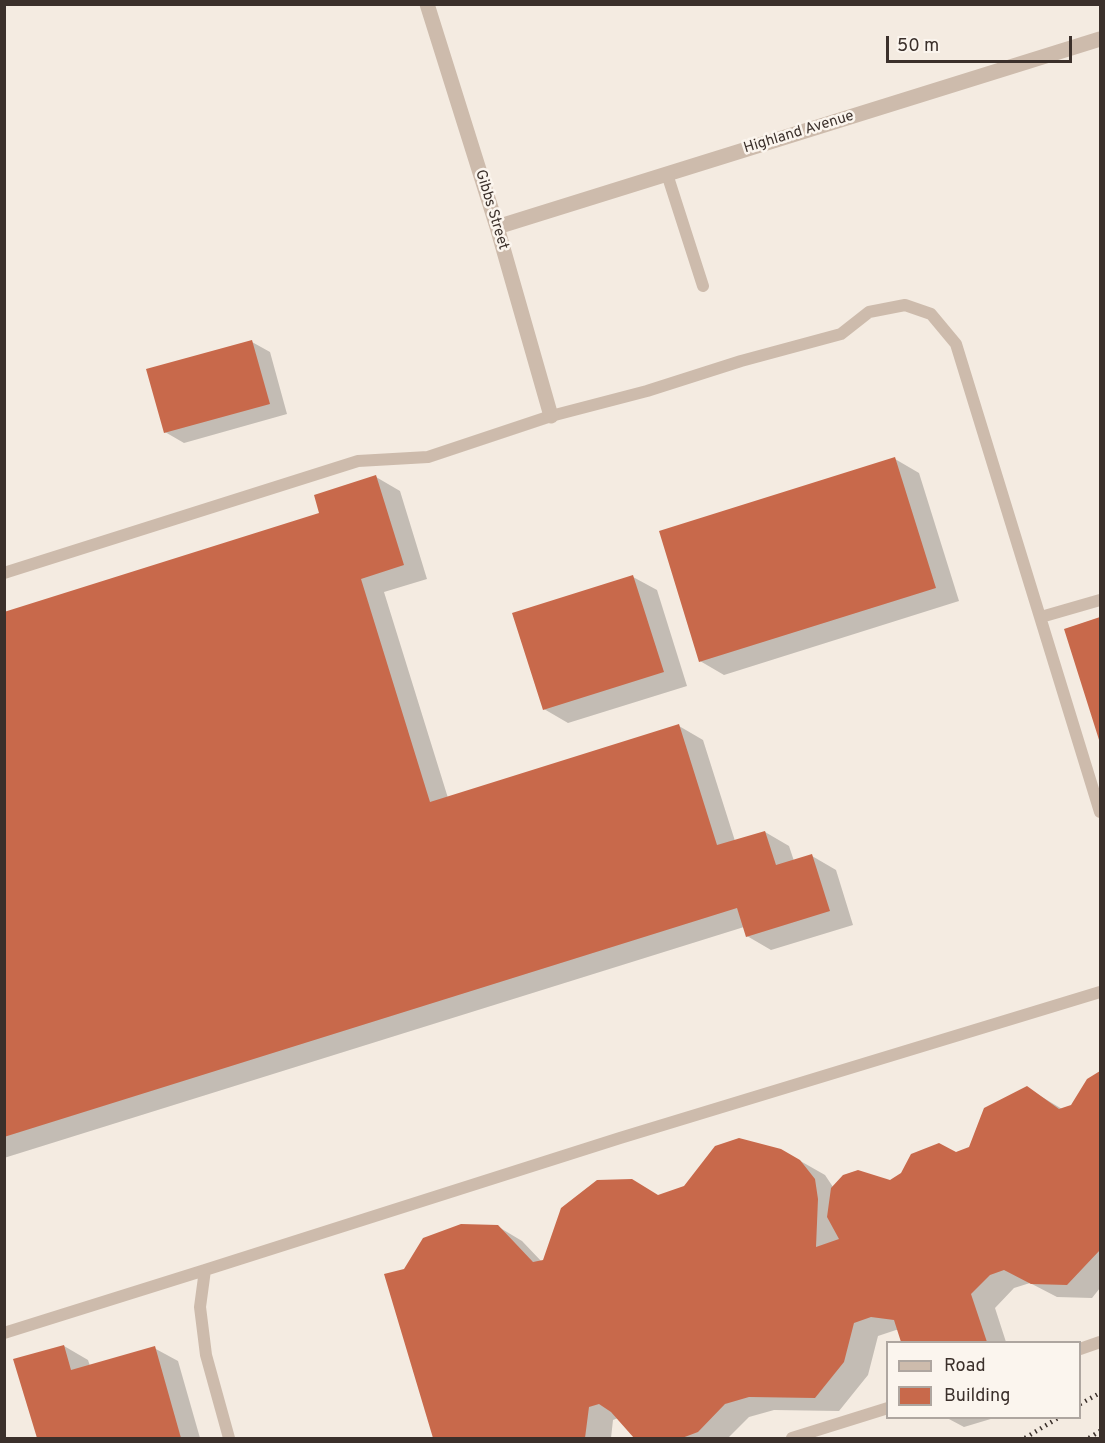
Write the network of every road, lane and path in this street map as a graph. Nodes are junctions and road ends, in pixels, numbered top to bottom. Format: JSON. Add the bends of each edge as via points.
{"nodes":[{"id":1,"x":427,"y":4,"type":"edge"},
{"id":2,"x":1101,"y":39,"type":"edge"},
{"id":3,"x":667,"y":174,"type":"junction"},
{"id":4,"x":497,"y":227,"type":"junction"},
{"id":5,"x":703,"y":286,"type":"dead end"},
{"id":6,"x":551,"y":416,"type":"junction"},
{"id":7,"x":4,"y":573,"type":"edge"},
{"id":8,"x":1101,"y":600,"type":"edge"},
{"id":9,"x":1041,"y":617,"type":"junction"},
{"id":10,"x":1101,"y":812,"type":"edge"},
{"id":11,"x":1101,"y":992,"type":"edge"},
{"id":12,"x":205,"y":1270,"type":"junction"},
{"id":13,"x":4,"y":1333,"type":"edge"},
{"id":14,"x":1101,"y":1342,"type":"edge"},
{"id":15,"x":1081,"y":1349,"type":"edge"},
{"id":16,"x":886,"y":1409,"type":"edge"},
{"id":17,"x":230,"y":1438,"type":"edge"},
{"id":18,"x":792,"y":1438,"type":"edge"}],
"edges":[{"from":1,"to":4,"type":"street","name":"Gibbs Street"},
{"from":2,"to":3,"type":"street","name":"Highland Avenue"},
{"from":3,"to":4,"type":"street","name":"Highland Avenue"},
{"from":3,"to":5,"type":"lane"},
{"from":4,"to":6,"type":"street","name":"Gibbs Street"},
{"from":6,"to":7,"type":"lane","via":[[428,457],[358,461]]},
{"from":6,"to":9,"type":"lane","via":[[841,334],[869,312],[905,305],[932,314],[956,344]]},
{"from":8,"to":9,"type":"lane"},
{"from":9,"to":10,"type":"lane"},
{"from":11,"to":12,"type":"lane","via":[[599,1144]]},
{"from":12,"to":13,"type":"lane"},
{"from":12,"to":17,"type":"lane","via":[[200,1307],[206,1355]]},
{"from":14,"to":15,"type":"lane"},
{"from":16,"to":18,"type":"lane"}]}
